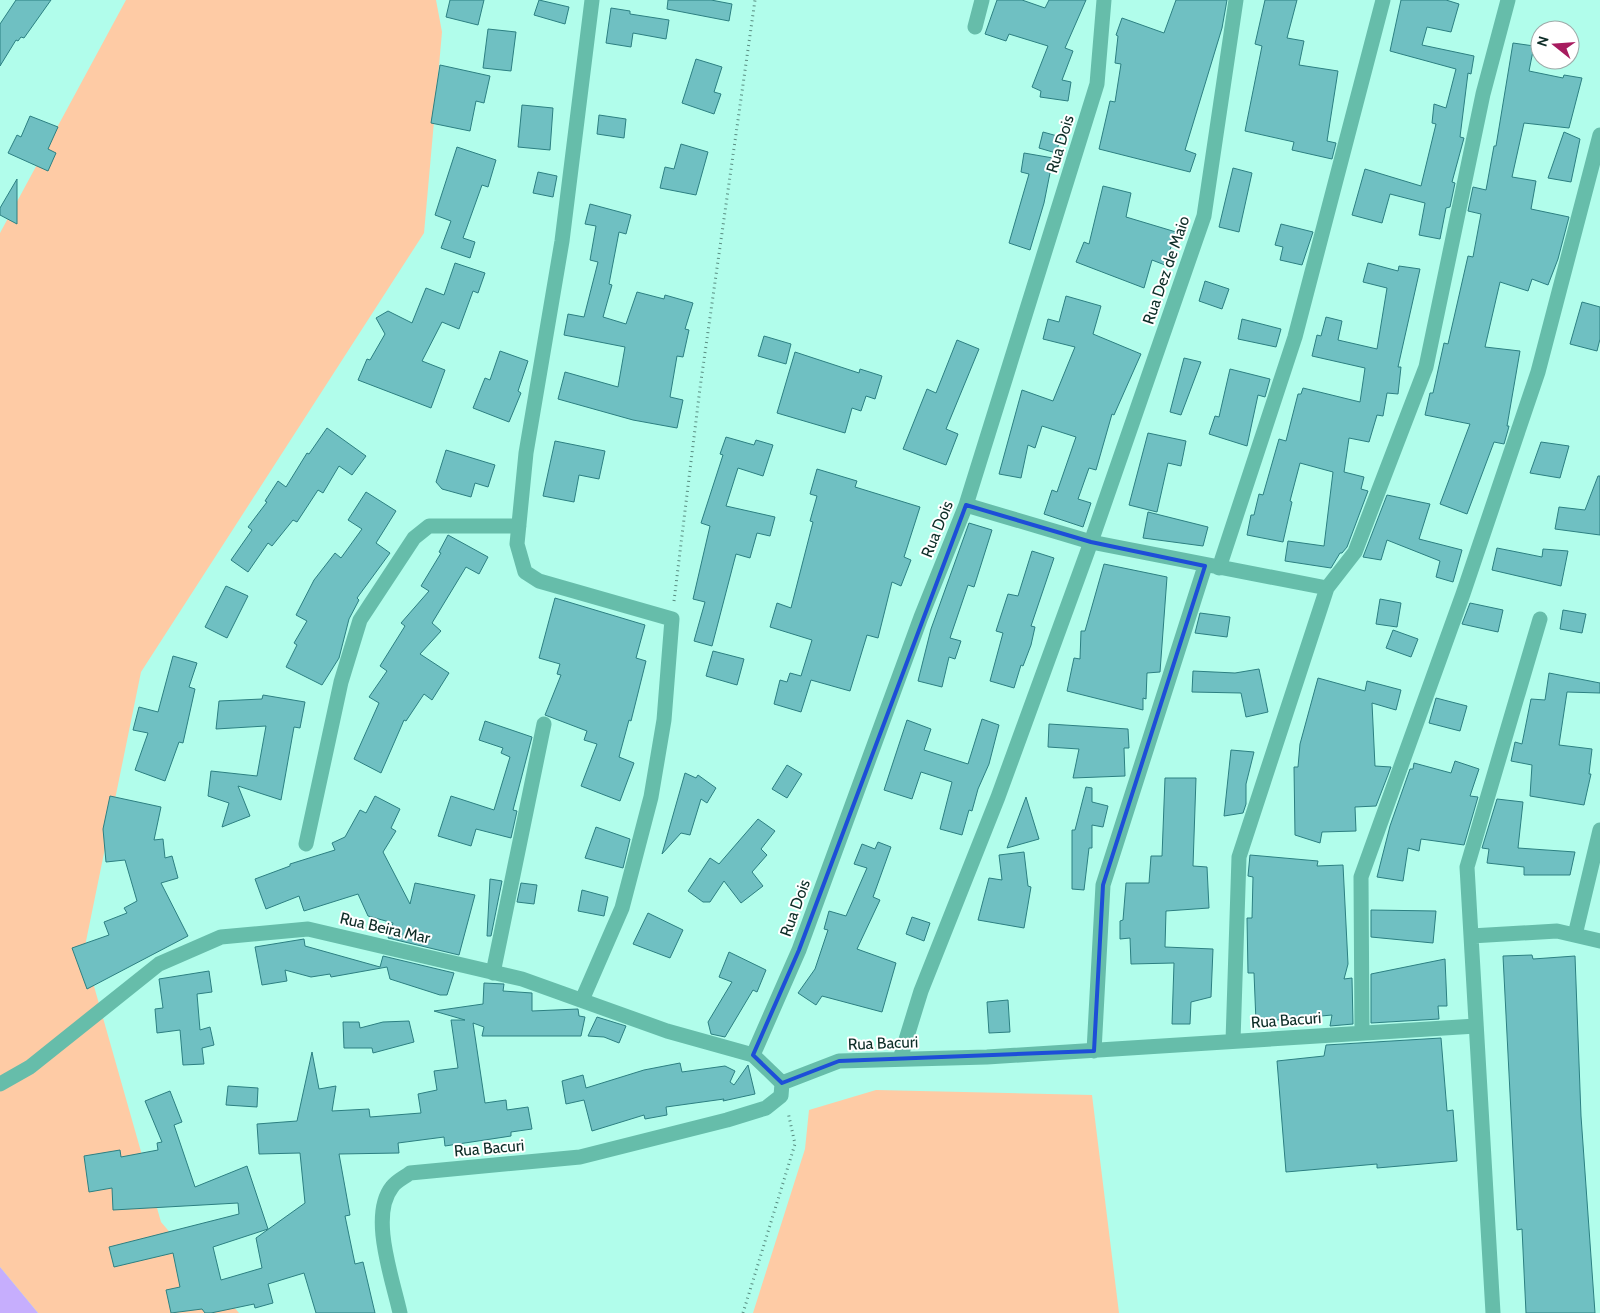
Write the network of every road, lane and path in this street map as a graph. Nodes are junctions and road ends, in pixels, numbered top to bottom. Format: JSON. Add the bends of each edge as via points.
{"nodes":[{"id":1,"x":592,"y":0,"type":"edge"},
{"id":2,"x":755,"y":0,"type":"edge"},
{"id":3,"x":982,"y":0,"type":"edge"},
{"id":4,"x":1104,"y":0,"type":"edge"},
{"id":5,"x":1236,"y":0,"type":"edge"},
{"id":6,"x":1383,"y":0,"type":"edge"},
{"id":7,"x":1508,"y":0,"type":"edge"},
{"id":8,"x":975,"y":27,"type":"dead end"},
{"id":9,"x":1600,"y":135,"type":"edge"},
{"id":10,"x":966,"y":504,"type":"junction"},
{"id":11,"x":518,"y":526,"type":"junction"},
{"id":12,"x":1091,"y":542,"type":"junction"},
{"id":13,"x":1212,"y":567,"type":"junction"},
{"id":14,"x":1327,"y":588,"type":"junction"},
{"id":15,"x":672,"y":619,"type":"junction"},
{"id":16,"x":1540,"y":619,"type":"dead end"},
{"id":17,"x":544,"y":724,"type":"dead end"},
{"id":18,"x":1600,"y":830,"type":"edge"},
{"id":19,"x":306,"y":844,"type":"dead end"},
{"id":20,"x":1574,"y":935,"type":"junction"},
{"id":21,"x":1471,"y":936,"type":"junction"},
{"id":22,"x":1600,"y":941,"type":"edge"},
{"id":23,"x":492,"y":973,"type":"junction"},
{"id":24,"x":582,"y":1000,"type":"junction"},
{"id":25,"x":1476,"y":1026,"type":"junction"},
{"id":26,"x":1362,"y":1033,"type":"junction"},
{"id":27,"x":1233,"y":1041,"type":"junction"},
{"id":28,"x":1094,"y":1051,"type":"junction"},
{"id":29,"x":753,"y":1055,"type":"junction"},
{"id":30,"x":900,"y":1059,"type":"junction"},
{"id":31,"x":782,"y":1083,"type":"junction"},
{"id":32,"x":0,"y":1084,"type":"edge"},
{"id":33,"x":400,"y":1313,"type":"edge"},
{"id":34,"x":743,"y":1313,"type":"edge"},
{"id":35,"x":1493,"y":1313,"type":"edge"}],
"edges":[{"from":1,"to":11,"type":"street","via":[[562,241],[526,453]]},
{"from":2,"to":15,"type":"path","via":[[700,388]]},
{"from":3,"to":8,"type":"street"},
{"from":4,"to":10,"type":"street","name":"Rua Dois","via":[[1097,84]]},
{"from":5,"to":12,"type":"street","name":"Rua Dez de Maio","via":[[1204,216]]},
{"from":6,"to":13,"type":"street","via":[[1295,337]]},
{"from":7,"to":14,"type":"street","via":[[1483,94],[1426,367],[1355,552]]},
{"from":9,"to":26,"type":"street","via":[[1538,372],[1463,594],[1361,877]]},
{"from":10,"to":12,"type":"street"},
{"from":10,"to":29,"type":"street","name":"Rua Dois","via":[[921,617],[799,950]]},
{"from":11,"to":15,"type":"street","via":[[517,544],[525,572],[539,581]]},
{"from":11,"to":19,"type":"street","via":[[430,526],[414,538],[360,620],[341,682]]},
{"from":12,"to":13,"type":"street"},
{"from":12,"to":30,"type":"street","name":"Rua Dez de Maio","via":[[998,797],[921,991]]},
{"from":13,"to":14,"type":"street"},
{"from":13,"to":28,"type":"street","via":[[1103,885]]},
{"from":14,"to":27,"type":"street","via":[[1239,857]]},
{"from":15,"to":24,"type":"street","via":[[664,720],[651,797],[622,908]]},
{"from":16,"to":21,"type":"street","via":[[1468,867]]},
{"from":17,"to":23,"type":"street"},
{"from":18,"to":20,"type":"street"},
{"from":20,"to":21,"type":"street","via":[[1557,931]]},
{"from":20,"to":22,"type":"street"},
{"from":21,"to":25,"type":"street"},
{"from":23,"to":24,"type":"street","name":"Rua Beira Mar"},
{"from":23,"to":32,"type":"street","name":"Rua Beira Mar","via":[[308,929],[221,936],[159,964],[30,1067]]},
{"from":24,"to":29,"type":"street","name":"Rua Beira Mar","via":[[666,1031]]},
{"from":25,"to":26,"type":"street","name":"Rua Bacuri"},
{"from":25,"to":35,"type":"street"},
{"from":26,"to":27,"type":"street","name":"Rua Bacuri"},
{"from":27,"to":28,"type":"street","name":"Rua Bacuri"},
{"from":28,"to":30,"type":"street","name":"Rua Bacuri"},
{"from":29,"to":31,"type":"street","name":"Rua Beira Mar"},
{"from":30,"to":31,"type":"street","name":"Rua Bacuri","via":[[839,1061]]},
{"from":31,"to":33,"type":"street","name":"Rua Bacuri","via":[[781,1096],[766,1108],[580,1157],[410,1173],[391,1187],[382,1210],[382,1233]]},
{"from":31,"to":34,"type":"path","via":[[795,1144]]}]}
